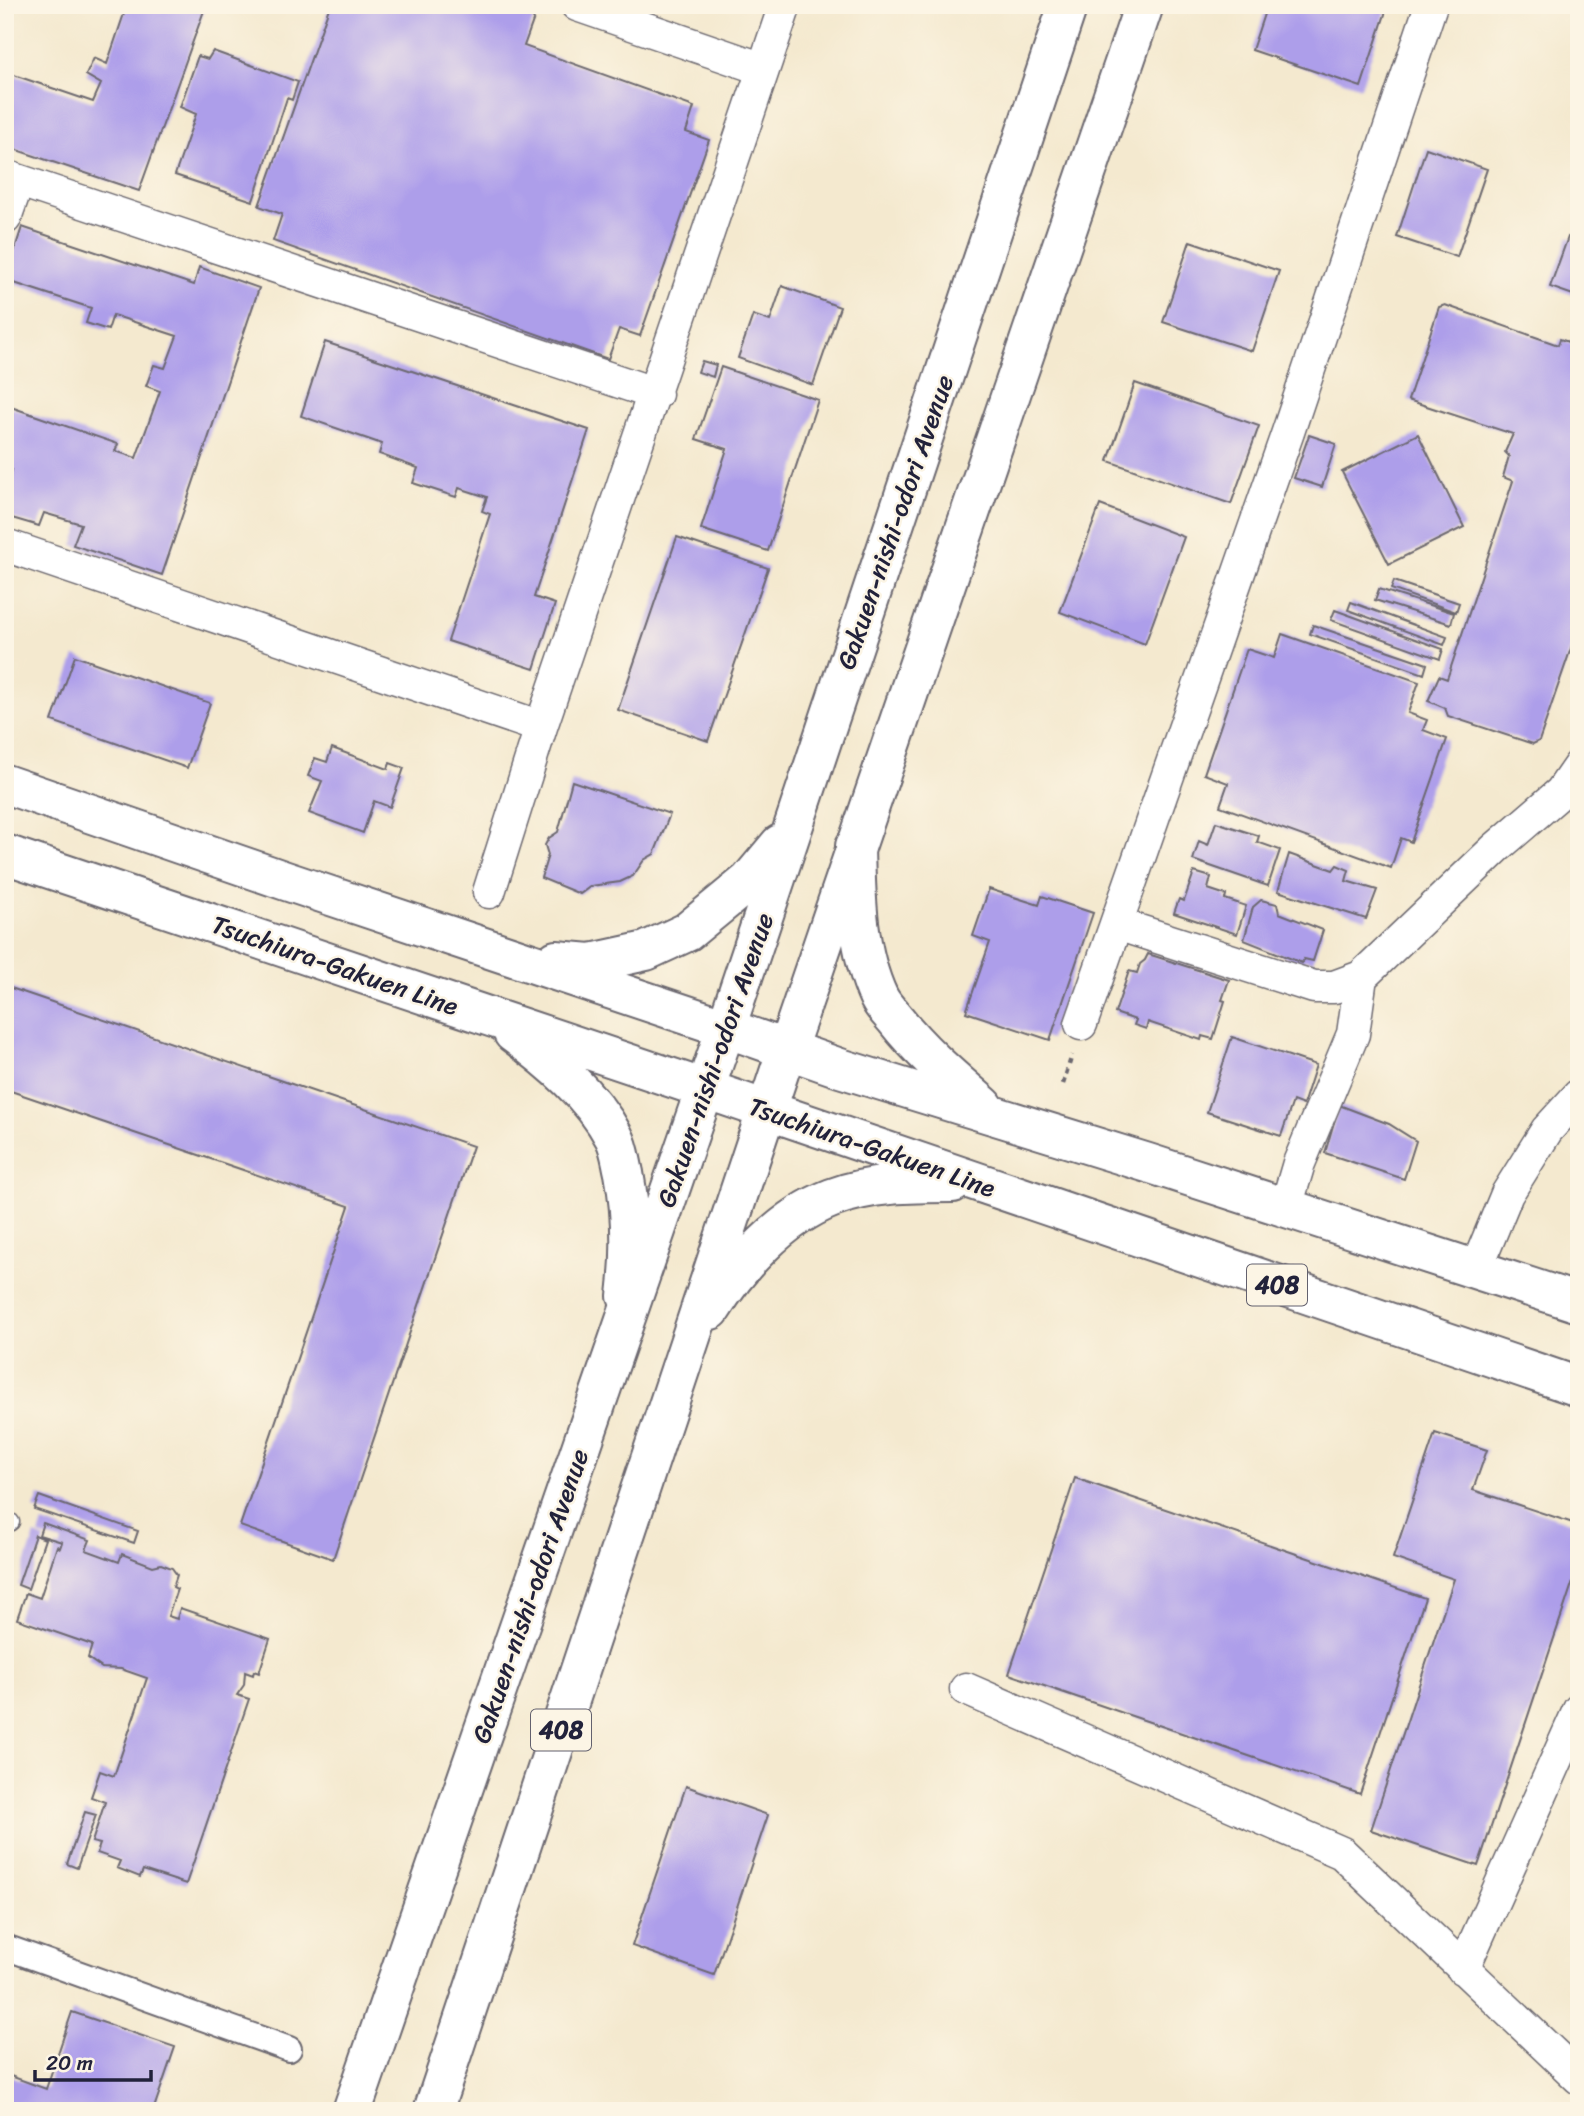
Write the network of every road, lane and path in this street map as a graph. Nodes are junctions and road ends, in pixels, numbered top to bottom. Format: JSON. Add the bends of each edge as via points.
{"nodes":[{"id":1,"x":577,"y":5,"type":"edge"},
{"id":2,"x":785,"y":5,"type":"edge"},
{"id":3,"x":1068,"y":5,"type":"edge"},
{"id":4,"x":1144,"y":5,"type":"edge"},
{"id":5,"x":1431,"y":5,"type":"edge"},
{"id":6,"x":764,"y":69,"type":"junction"},
{"id":7,"x":12,"y":178,"type":"edge"},
{"id":8,"x":5,"y":218,"type":"edge"},
{"id":9,"x":656,"y":394,"type":"junction"},
{"id":10,"x":5,"y":545,"type":"edge"},
{"id":11,"x":541,"y":727,"type":"junction"},
{"id":12,"x":1579,"y":766,"type":"edge"},
{"id":13,"x":5,"y":784,"type":"edge"},
{"id":14,"x":1570,"y":790,"type":"edge"},
{"id":15,"x":793,"y":829,"type":"junction"},
{"id":16,"x":855,"y":846,"type":"junction"},
{"id":17,"x":5,"y":854,"type":"edge"},
{"id":18,"x":489,"y":892,"type":"dead end"},
{"id":19,"x":1117,"y":924,"type":"junction"},
{"id":20,"x":513,"y":956,"type":"junction"},
{"id":21,"x":1362,"y":977,"type":"junction"},
{"id":22,"x":492,"y":1017,"type":"junction"},
{"id":23,"x":1081,"y":1024,"type":"dead end"},
{"id":24,"x":726,"y":1028,"type":"junction"},
{"id":25,"x":787,"y":1049,"type":"junction"},
{"id":26,"x":705,"y":1089,"type":"junction"},
{"id":27,"x":1579,"y":1095,"type":"edge"},
{"id":28,"x":766,"y":1111,"type":"junction"},
{"id":29,"x":993,"y":1114,"type":"junction"},
{"id":30,"x":977,"y":1182,"type":"junction"},
{"id":31,"x":1286,"y":1207,"type":"junction"},
{"id":32,"x":1476,"y":1269,"type":"junction"},
{"id":33,"x":1579,"y":1303,"type":"edge"},
{"id":34,"x":624,"y":1327,"type":"junction"},
{"id":35,"x":687,"y":1350,"type":"junction"},
{"id":36,"x":1579,"y":1387,"type":"edge"},
{"id":37,"x":966,"y":1689,"type":"dead end"},
{"id":38,"x":1579,"y":1710,"type":"edge"},
{"id":39,"x":5,"y":1947,"type":"edge"},
{"id":40,"x":1463,"y":1969,"type":"junction"},
{"id":41,"x":289,"y":2049,"type":"dead end"},
{"id":42,"x":1579,"y":2078,"type":"edge"},
{"id":43,"x":352,"y":2111,"type":"edge"},
{"id":44,"x":433,"y":2111,"type":"edge"}],
"edges":[{"from":1,"to":6,"type":"street"},
{"from":2,"to":6,"type":"street"},
{"from":3,"to":15,"type":"main road","name":"Gakuen-nishi-odori Avenue"},
{"from":4,"to":16,"type":"main road"},
{"from":5,"to":19,"type":"street"},
{"from":6,"to":9,"type":"street"},
{"from":7,"to":8,"type":"street"},
{"from":7,"to":9,"type":"street"},
{"from":9,"to":11,"type":"street"},
{"from":10,"to":11,"type":"street"},
{"from":11,"to":18,"type":"street"},
{"from":12,"to":14,"type":"street"},
{"from":13,"to":20,"type":"main road"},
{"from":14,"to":21,"type":"street","via":[[1496,848]]},
{"from":15,"to":20,"type":"main road","via":[[731,898],[687,932],[646,951],[591,963]]},
{"from":15,"to":24,"type":"main road","name":"Gakuen-nishi-odori Avenue"},
{"from":16,"to":25,"type":"main road"},
{"from":16,"to":29,"type":"main road","via":[[856,905],[863,948],[880,999],[908,1035]]},
{"from":17,"to":22,"type":"main road","name":"Tsuchiura-Gakuen Line"},
{"from":19,"to":21,"type":"street","via":[[1314,987],[1334,987]]},
{"from":19,"to":23,"type":"street"},
{"from":20,"to":24,"type":"main road"},
{"from":21,"to":31,"type":"street","via":[[1353,1034],[1299,1163]]},
{"from":22,"to":26,"type":"main road","name":"Tsuchiura-Gakuen Line"},
{"from":22,"to":34,"type":"main road","via":[[570,1081],[597,1111],[619,1149],[632,1231]]},
{"from":24,"to":25,"type":"main road"},
{"from":24,"to":26,"type":"main road","name":"Gakuen-nishi-odori Avenue","number":"408"},
{"from":25,"to":28,"type":"main road","number":"408"},
{"from":25,"to":29,"type":"main road"},
{"from":26,"to":28,"type":"main road","name":"Tsuchiura-Gakuen Line","number":"408"},
{"from":26,"to":34,"type":"main road","name":"Gakuen-nishi-odori Avenue","number":"408"},
{"from":27,"to":32,"type":"street","via":[[1547,1130],[1507,1194]]},
{"from":28,"to":30,"type":"main road","name":"Tsuchiura-Gakuen Line","number":"408"},
{"from":28,"to":35,"type":"main road","number":"408"},
{"from":29,"to":31,"type":"main road"},
{"from":30,"to":35,"type":"main road","via":[[867,1189],[821,1204],[791,1222],[750,1258],[722,1292]]},
{"from":30,"to":36,"type":"main road","name":"Tsuchiura-Gakuen Line","number":"408"},
{"from":31,"to":32,"type":"main road"},
{"from":32,"to":33,"type":"main road"},
{"from":34,"to":43,"type":"main road","name":"Gakuen-nishi-odori Avenue","number":"408"},
{"from":35,"to":44,"type":"main road","number":"408"},
{"from":37,"to":40,"type":"street","via":[[1342,1853]]},
{"from":38,"to":40,"type":"street"},
{"from":39,"to":41,"type":"street"},
{"from":40,"to":42,"type":"street"}]}
